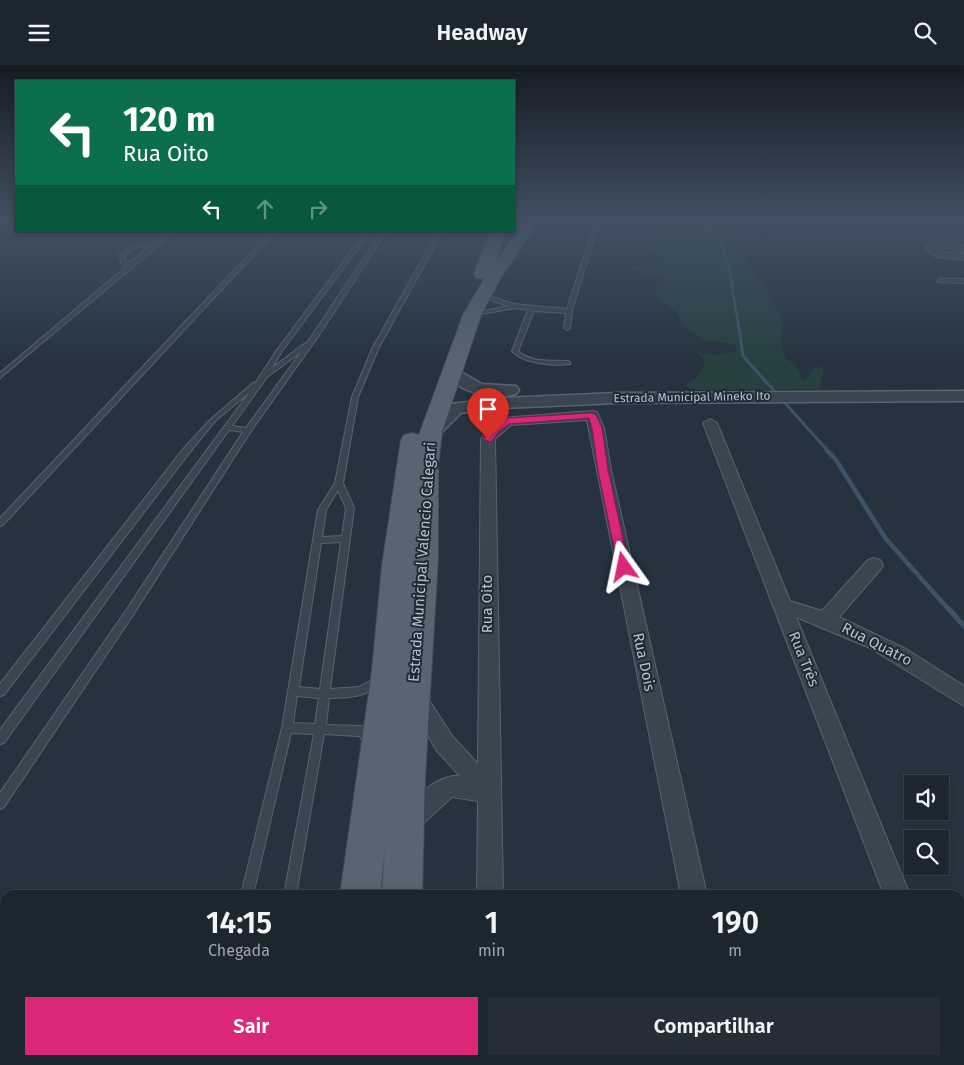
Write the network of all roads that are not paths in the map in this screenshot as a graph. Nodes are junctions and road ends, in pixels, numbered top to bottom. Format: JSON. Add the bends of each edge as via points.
{"nodes":[{"id":1,"x":128,"y":268,"type":"edge"},
{"id":2,"x":240,"y":268,"type":"edge"},
{"id":3,"x":342,"y":268,"type":"edge"},
{"id":4,"x":361,"y":268,"type":"edge"},
{"id":5,"x":420,"y":268,"type":"edge"},
{"id":6,"x":484,"y":268,"type":"edge"},
{"id":7,"x":499,"y":268,"type":"edge"},
{"id":8,"x":582,"y":268,"type":"edge"},
{"id":9,"x":940,"y":281,"type":"dead end"},
{"id":10,"x":964,"y":281,"type":"edge"},
{"id":11,"x":484,"y":293,"type":"junction"},
{"id":12,"x":517,"y":306,"type":"junction"},
{"id":13,"x":532,"y":308,"type":"junction"},
{"id":14,"x":569,"y":311,"type":"junction"},
{"id":15,"x":472,"y":315,"type":"junction"},
{"id":16,"x":566,"y":328,"type":"dead end"},
{"id":17,"x":314,"y":338,"type":"junction"},
{"id":18,"x":568,"y":363,"type":"dead end"},
{"id":19,"x":452,"y":372,"type":"junction"},
{"id":20,"x":0,"y":376,"type":"edge"},
{"id":21,"x":263,"y":378,"type":"junction"},
{"id":22,"x":964,"y":383,"type":"edge"},
{"id":23,"x":754,"y":390,"type":"junction"},
{"id":24,"x":799,"y":390,"type":"junction"},
{"id":25,"x":964,"y":396,"type":"edge"},
{"id":26,"x":710,"y":423,"type":"dead end"},
{"id":27,"x":226,"y":428,"type":"junction"},
{"id":28,"x":597,"y":428,"type":"joint"},
{"id":29,"x":248,"y":430,"type":"junction"},
{"id":30,"x":431,"y":432,"type":"junction"},
{"id":31,"x":339,"y":483,"type":"junction"},
{"id":32,"x":0,"y":523,"type":"edge"},
{"id":33,"x":346,"y":539,"type":"junction"},
{"id":34,"x":316,"y":540,"type":"junction"},
{"id":35,"x":874,"y":565,"type":"dead end"},
{"id":36,"x":782,"y":606,"type":"junction"},
{"id":37,"x":826,"y":619,"type":"junction"},
{"id":38,"x":401,"y":682,"type":"junction"},
{"id":39,"x":293,"y":691,"type":"junction"},
{"id":40,"x":0,"y":692,"type":"edge"},
{"id":41,"x":324,"y":693,"type":"junction"},
{"id":42,"x":964,"y":697,"type":"edge"},
{"id":43,"x":287,"y":728,"type":"junction"},
{"id":44,"x":320,"y":728,"type":"junction"},
{"id":45,"x":0,"y":739,"type":"edge"},
{"id":46,"x":379,"y":747,"type":"junction"},
{"id":47,"x":488,"y":791,"type":"junction"},
{"id":48,"x":0,"y":803,"type":"edge"},
{"id":49,"x":405,"y":825,"type":"junction"},
{"id":50,"x":248,"y":890,"type":"edge"},
{"id":51,"x":291,"y":890,"type":"edge"},
{"id":52,"x":361,"y":890,"type":"edge"},
{"id":53,"x":402,"y":890,"type":"edge"},
{"id":54,"x":490,"y":890,"type":"edge"},
{"id":55,"x":693,"y":890,"type":"edge"},
{"id":56,"x":895,"y":890,"type":"edge"}],
"edges":[{"from":1,"to":20,"type":"lane"},
{"from":2,"to":32,"type":"lane"},
{"from":3,"to":21,"type":"lane","via":[[279,351]]},
{"from":4,"to":17,"type":"lane"},
{"from":5,"to":31,"type":"lane","via":[[376,347],[355,397]]},
{"from":6,"to":38,"type":"main road","name":"Estrada Municipal Valencio Calegari","via":[[441,354],[417,412],[397,557]]},
{"from":7,"to":11,"type":"main road","name":"Estrada Municipal Valencio Calegari"},
{"from":8,"to":14,"type":"lane"},
{"from":9,"to":10,"type":"lane"},
{"from":11,"to":12,"type":"lane","via":[[492,300]]},
{"from":11,"to":15,"type":"main road","name":"Estrada Municipal Valencio Calegari"},
{"from":12,"to":13,"type":"lane"},
{"from":12,"to":15,"type":"lane"},
{"from":13,"to":14,"type":"lane"},
{"from":13,"to":18,"type":"lane","via":[[515,351],[534,360]]},
{"from":14,"to":16,"type":"lane"},
{"from":15,"to":19,"type":"main road","name":"Estrada Municipal Valencio Calegari"},
{"from":17,"to":21,"type":"lane"},
{"from":17,"to":29,"type":"lane"},
{"from":19,"to":23,"type":"street","name":"Estrada Municipal Mineko Ito","via":[[467,385],[490,390]]},
{"from":19,"to":30,"type":"main road","name":"Estrada Municipal Valencio Calegari"},
{"from":21,"to":27,"type":"lane"},
{"from":21,"to":40,"type":"lane","via":[[213,420],[187,450]]},
{"from":22,"to":24,"type":"street","name":"Estrada Municipal Mineko Ito"},
{"from":23,"to":24,"type":"street","name":"Estrada Municipal Mineko Ito"},
{"from":23,"to":30,"type":"street","name":"Estrada Municipal Mineko Ito","via":[[470,406],[450,412]]},
{"from":24,"to":25,"type":"street","name":"Estrada Municipal Mineko Ito"},
{"from":26,"to":36,"type":"street","name":"Rua Três"},
{"from":27,"to":29,"type":"lane"},
{"from":27,"to":45,"type":"lane"},
{"from":28,"to":47,"type":"street","name":"Rua Oito","via":[[592,415],[521,419],[507,421],[488,439]]},
{"from":28,"to":55,"type":"street","name":"Rua Dois","via":[[605,480]]},
{"from":29,"to":48,"type":"lane","via":[[130,612]]},
{"from":30,"to":38,"type":"main road","name":"Estrada Municipal Valencio Calegari","via":[[426,465],[424,557]]},
{"from":31,"to":33,"type":"lane","via":[[350,508]]},
{"from":31,"to":34,"type":"lane","via":[[322,510]]},
{"from":33,"to":34,"type":"lane"},
{"from":33,"to":41,"type":"lane"},
{"from":34,"to":39,"type":"lane"},
{"from":35,"to":37,"type":"street"},
{"from":36,"to":37,"type":"street","name":"Rua Quatro"},
{"from":36,"to":56,"type":"street","name":"Rua Três"},
{"from":37,"to":42,"type":"street","name":"Rua Quatro","via":[[931,672]]},
{"from":38,"to":41,"type":"lane","via":[[361,691]]},
{"from":38,"to":46,"type":"main road","name":"Estrada Municipal Valencio Calegari"},
{"from":38,"to":47,"type":"street","via":[[445,744]]},
{"from":38,"to":49,"type":"main road","name":"Estrada Municipal Valencio Calegari"},
{"from":39,"to":41,"type":"lane"},
{"from":39,"to":43,"type":"lane"},
{"from":41,"to":44,"type":"lane"},
{"from":43,"to":44,"type":"lane"},
{"from":43,"to":50,"type":"lane"},
{"from":44,"to":46,"type":"lane","via":[[362,731]]},
{"from":44,"to":51,"type":"lane"},
{"from":46,"to":52,"type":"main road","name":"Estrada Municipal Valencio Calegari"},
{"from":47,"to":49,"type":"street","via":[[451,786],[440,791]]},
{"from":47,"to":54,"type":"street","name":"Rua Oito"},
{"from":49,"to":53,"type":"main road","name":"Estrada Municipal Valencio Calegari"}]}
